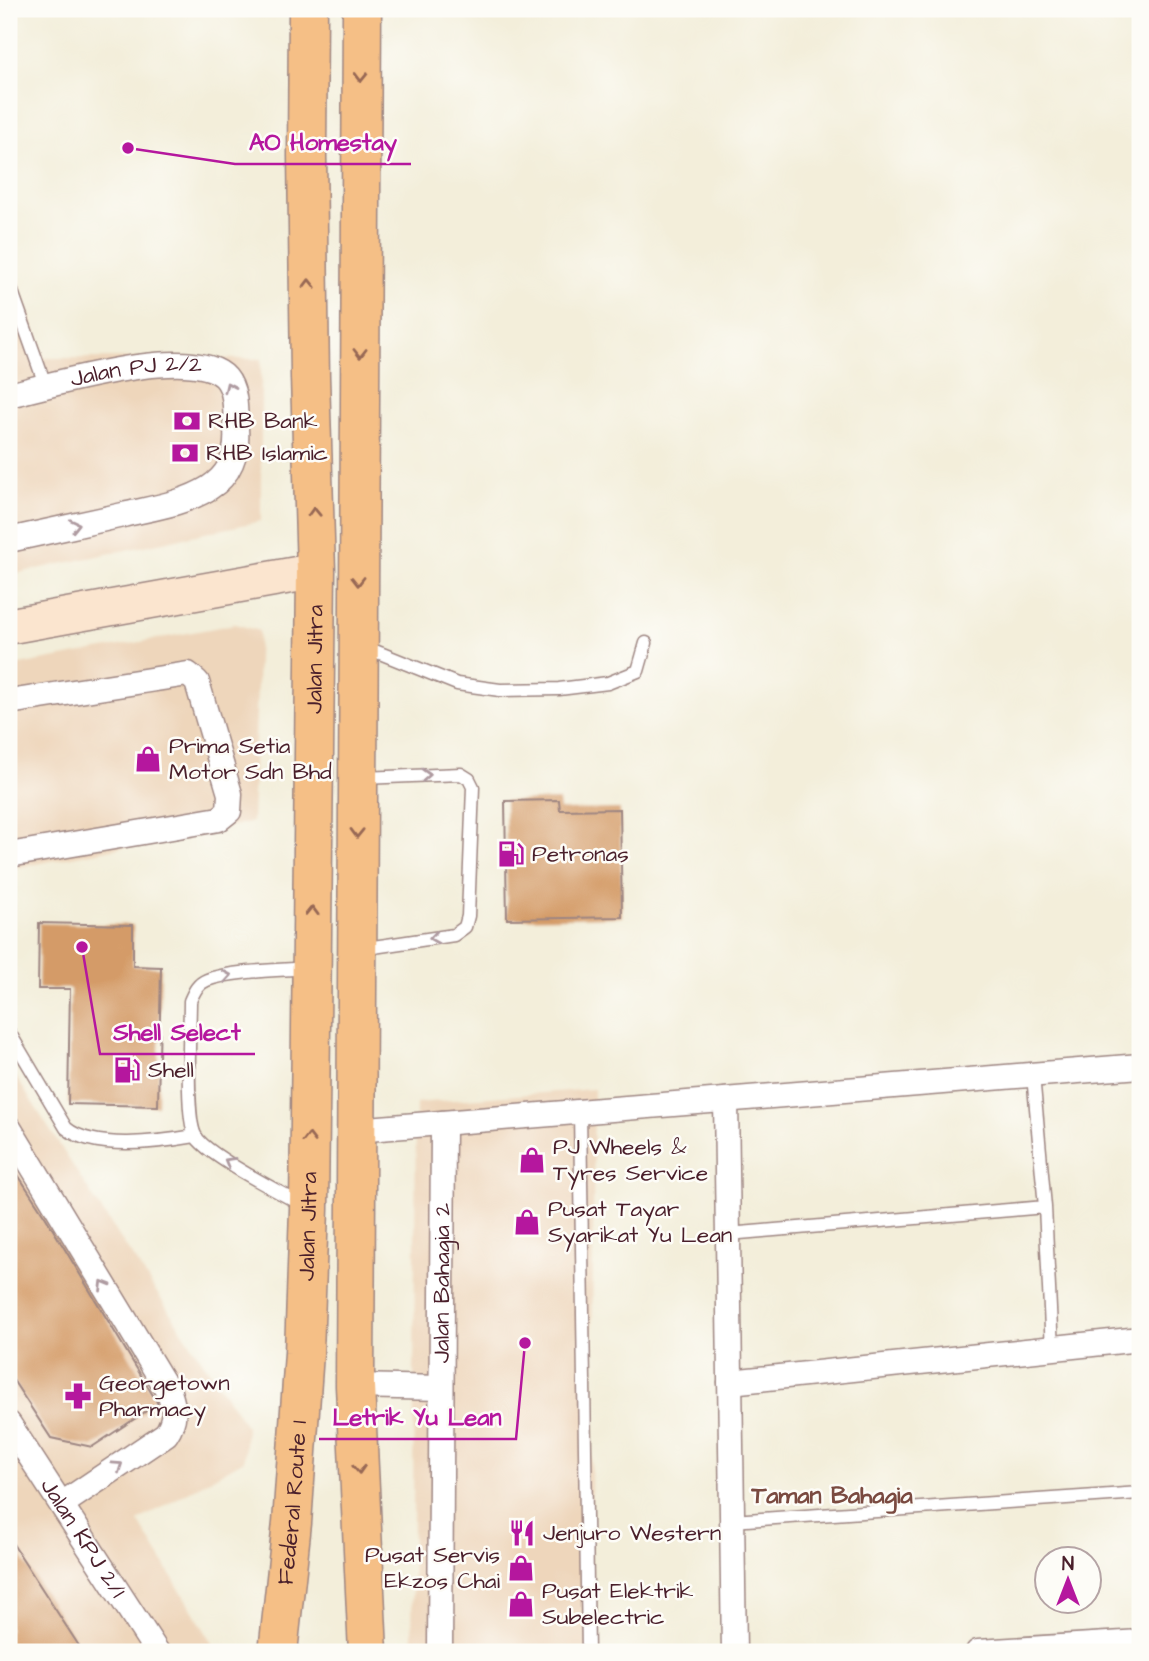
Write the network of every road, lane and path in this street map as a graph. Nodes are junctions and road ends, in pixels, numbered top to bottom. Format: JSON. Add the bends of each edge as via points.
{"nodes":[{"id":1,"x":308,"y":9,"type":"edge"},
{"id":2,"x":362,"y":9,"type":"edge"},
{"id":3,"x":9,"y":284,"type":"edge"},
{"id":4,"x":46,"y":387,"type":"junction"},
{"id":5,"x":9,"y":395,"type":"edge"},
{"id":6,"x":9,"y":540,"type":"edge"},
{"id":7,"x":316,"y":571,"type":"junction"},
{"id":8,"x":9,"y":626,"type":"edge"},
{"id":9,"x":646,"y":643,"type":"dead end"},
{"id":10,"x":358,"y":645,"type":"junction"},
{"id":11,"x":9,"y":702,"type":"edge"},
{"id":12,"x":358,"y":779,"type":"junction"},
{"id":13,"x":9,"y":855,"type":"edge"},
{"id":14,"x":356,"y":950,"type":"junction"},
{"id":15,"x":311,"y":968,"type":"junction"},
{"id":16,"x":9,"y":1032,"type":"edge"},
{"id":17,"x":1140,"y":1066,"type":"edge"},
{"id":18,"x":1033,"y":1075,"type":"junction"},
{"id":19,"x":726,"y":1100,"type":"junction"},
{"id":20,"x":580,"y":1112,"type":"junction"},
{"id":21,"x":443,"y":1122,"type":"junction"},
{"id":22,"x":9,"y":1128,"type":"edge"},
{"id":23,"x":355,"y":1130,"type":"junction"},
{"id":24,"x":195,"y":1136,"type":"junction"},
{"id":25,"x":1045,"y":1207,"type":"junction"},
{"id":26,"x":309,"y":1209,"type":"junction"},
{"id":27,"x":728,"y":1234,"type":"junction"},
{"id":28,"x":1140,"y":1344,"type":"edge"},
{"id":29,"x":1052,"y":1349,"type":"junction"},
{"id":30,"x":304,"y":1353,"type":"joint"},
{"id":31,"x":730,"y":1382,"type":"junction"},
{"id":32,"x":355,"y":1386,"type":"junction"},
{"id":33,"x":441,"y":1388,"type":"junction"},
{"id":34,"x":9,"y":1424,"type":"edge"},
{"id":35,"x":1140,"y":1493,"type":"edge"},
{"id":36,"x":62,"y":1504,"type":"junction"},
{"id":37,"x":732,"y":1521,"type":"junction"},
{"id":38,"x":1140,"y":1642,"type":"edge"},
{"id":39,"x":157,"y":1652,"type":"edge"},
{"id":40,"x":278,"y":1652,"type":"edge"},
{"id":41,"x":368,"y":1652,"type":"edge"},
{"id":42,"x":440,"y":1652,"type":"edge"},
{"id":43,"x":588,"y":1652,"type":"edge"},
{"id":44,"x":734,"y":1652,"type":"edge"},
{"id":45,"x":978,"y":1652,"type":"edge"}],
"edges":[{"from":7,"to":1,"type":"highway","name":"Jalan Jitra","one_way":true},
{"from":2,"to":10,"type":"highway","name":"Jalan Jitra","one_way":true},
{"from":3,"to":4,"type":"lane"},
{"from":4,"to":5,"type":"street","name":"Jalan PJ 2/2"},
{"from":6,"to":4,"type":"street","name":"Jalan PJ 2/2","one_way":true,"via":[[193,498],[224,476],[237,445],[234,393],[225,377],[213,369],[193,364],[140,365]]},
{"from":7,"to":8,"type":"main road"},
{"from":15,"to":7,"type":"highway","name":"Jalan Jitra","one_way":true},
{"from":9,"to":10,"type":"lane","via":[[638,671],[608,683],[500,690],[457,684]]},
{"from":10,"to":12,"type":"highway","name":"Jalan Jitra"},
{"from":11,"to":13,"type":"street","via":[[188,674],[197,682],[230,794],[229,811],[219,819]]},
{"from":12,"to":14,"type":"highway","name":"Jalan Jitra","one_way":true},
{"from":12,"to":14,"type":"lane","one_way":true,"via":[[461,774],[473,787],[465,927],[454,935]]},
{"from":14,"to":23,"type":"highway","name":"Jalan Jitra"},
{"from":24,"to":15,"type":"lane","one_way":true,"via":[[190,1001],[196,988],[226,975]]},
{"from":26,"to":15,"type":"highway","name":"Jalan Jitra","one_way":true},
{"from":16,"to":24,"type":"lane","via":[[72,1133],[129,1143]]},
{"from":17,"to":18,"type":"street"},
{"from":18,"to":19,"type":"street"},
{"from":18,"to":25,"type":"lane"},
{"from":19,"to":20,"type":"street"},
{"from":19,"to":27,"type":"street"},
{"from":20,"to":21,"type":"street"},
{"from":20,"to":43,"type":"lane"},
{"from":21,"to":23,"type":"street"},
{"from":21,"to":33,"type":"street","name":"Jalan Bahagia 2"},
{"from":36,"to":22,"type":"street","one_way":true,"via":[[166,1434],[175,1410],[169,1392]]},
{"from":23,"to":32,"type":"highway","name":"Jalan Jitra"},
{"from":26,"to":24,"type":"lane","one_way":true,"via":[[211,1152]]},
{"from":25,"to":27,"type":"lane"},
{"from":25,"to":29,"type":"lane"},
{"from":26,"to":30,"type":"highway","name":"Jalan Jitra"},
{"from":27,"to":31,"type":"street"},
{"from":28,"to":29,"type":"street"},
{"from":29,"to":31,"type":"street"},
{"from":30,"to":40,"type":"highway","name":"Federal Route 1"},
{"from":31,"to":37,"type":"street"},
{"from":32,"to":33,"type":"street"},
{"from":32,"to":41,"type":"highway","one_way":true},
{"from":33,"to":42,"type":"street","name":"Jalan Bahagia 2"},
{"from":34,"to":36,"type":"street","name":"Jalan KPJ 2/1"},
{"from":35,"to":37,"type":"lane"},
{"from":36,"to":39,"type":"street","name":"Jalan KPJ 2/1"},
{"from":37,"to":44,"type":"street"},
{"from":38,"to":45,"type":"street"}]}
